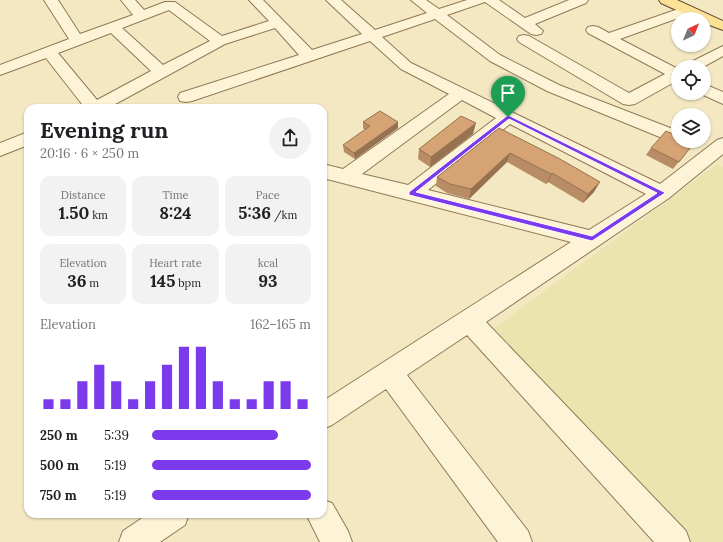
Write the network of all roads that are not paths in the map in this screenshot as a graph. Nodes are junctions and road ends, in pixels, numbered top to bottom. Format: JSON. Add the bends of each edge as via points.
{"nodes":[{"id":1,"x":51,"y":0,"type":"edge"},
{"id":2,"x":128,"y":0,"type":"edge"},
{"id":3,"x":256,"y":0,"type":"edge"},
{"id":4,"x":334,"y":0,"type":"edge"},
{"id":5,"x":418,"y":0,"type":"edge"},
{"id":6,"x":480,"y":0,"type":"edge"},
{"id":7,"x":490,"y":0,"type":"edge"},
{"id":8,"x":573,"y":1,"type":"edge"},
{"id":9,"x":670,"y":1,"type":"edge"},
{"id":10,"x":687,"y":10,"type":"junction"},
{"id":11,"x":437,"y":14,"type":"junction"},
{"id":12,"x":141,"y":16,"type":"junction"},
{"id":13,"x":524,"y":23,"type":"junction"},
{"id":14,"x":278,"y":24,"type":"junction"},
{"id":15,"x":723,"y":26,"type":"edge"},
{"id":16,"x":113,"y":27,"type":"junction"},
{"id":17,"x":593,"y":30,"type":"dead end"},
{"id":18,"x":372,"y":36,"type":"junction"},
{"id":19,"x":608,"y":38,"type":"junction"},
{"id":20,"x":77,"y":40,"type":"junction"},
{"id":21,"x":220,"y":41,"type":"junction"},
{"id":22,"x":723,"y":50,"type":"edge"},
{"id":23,"x":48,"y":51,"type":"junction"},
{"id":24,"x":309,"y":56,"type":"junction"},
{"id":25,"x":705,"y":60,"type":"edge"},
{"id":26,"x":1,"y":67,"type":"edge"},
{"id":27,"x":671,"y":71,"type":"edge"},
{"id":28,"x":161,"y":72,"type":"junction"},
{"id":29,"x":671,"y":79,"type":"edge"},
{"id":30,"x":461,"y":93,"type":"junction"},
{"id":31,"x":711,"y":93,"type":"edge"},
{"id":32,"x":186,"y":97,"type":"dead end"},
{"id":33,"x":723,"y":100,"type":"edge"},
{"id":34,"x":92,"y":104,"type":"edge"},
{"id":35,"x":102,"y":104,"type":"edge"},
{"id":36,"x":508,"y":117,"type":"junction"},
{"id":37,"x":0,"y":130,"type":"edge"},
{"id":38,"x":671,"y":135,"type":"edge"},
{"id":39,"x":24,"y":140,"type":"edge"},
{"id":40,"x":5,"y":148,"type":"edge"},
{"id":41,"x":718,"y":148,"type":"edge"},
{"id":42,"x":327,"y":172,"type":"edge"},
{"id":43,"x":345,"y":177,"type":"junction"},
{"id":44,"x":411,"y":193,"type":"junction"},
{"id":45,"x":662,"y":193,"type":"junction"},
{"id":46,"x":592,"y":239,"type":"junction"},
{"id":47,"x":469,"y":320,"type":"junction"},
{"id":48,"x":388,"y":373,"type":"junction"},
{"id":49,"x":327,"y":413,"type":"edge"},
{"id":50,"x":169,"y":518,"type":"edge"},
{"id":51,"x":324,"y":518,"type":"edge"},
{"id":52,"x":144,"y":539,"type":"edge"},
{"id":53,"x":337,"y":542,"type":"edge"},
{"id":54,"x":517,"y":542,"type":"edge"},
{"id":55,"x":675,"y":542,"type":"edge"}],
"edges":[{"from":1,"to":20,"type":"street"},
{"from":2,"to":12,"type":"street"},
{"from":3,"to":14,"type":"street"},
{"from":4,"to":18,"type":"street"},
{"from":5,"to":11,"type":"street"},
{"from":6,"to":11,"type":"street"},
{"from":7,"to":13,"type":"street"},
{"from":8,"to":13,"type":"street"},
{"from":9,"to":10,"type":"main road"},
{"from":10,"to":15,"type":"main road"},
{"from":10,"to":19,"type":"street"},
{"from":11,"to":18,"type":"street"},
{"from":11,"to":38,"type":"street","via":[[495,58],[553,88]]},
{"from":12,"to":16,"type":"street"},
{"from":12,"to":21,"type":"street","via":[[170,5]]},
{"from":13,"to":29,"type":"street","via":[[539,33],[524,39],[629,100]]},
{"from":14,"to":21,"type":"street"},
{"from":14,"to":24,"type":"street"},
{"from":16,"to":20,"type":"street"},
{"from":16,"to":28,"type":"street"},
{"from":17,"to":19,"type":"street"},
{"from":18,"to":24,"type":"street"},
{"from":18,"to":30,"type":"street","via":[[406,66]]},
{"from":19,"to":27,"type":"street"},
{"from":20,"to":23,"type":"street"},
{"from":21,"to":28,"type":"street"},
{"from":22,"to":25,"type":"street"},
{"from":23,"to":26,"type":"street"},
{"from":23,"to":34,"type":"street"},
{"from":24,"to":32,"type":"street"},
{"from":28,"to":35,"type":"street"},
{"from":30,"to":36,"type":"street"},
{"from":30,"to":43,"type":"street"},
{"from":31,"to":33,"type":"street"},
{"from":36,"to":44,"type":"street"},
{"from":36,"to":45,"type":"street"},
{"from":37,"to":40,"type":"street"},
{"from":39,"to":40,"type":"street"},
{"from":41,"to":45,"type":"street"},
{"from":42,"to":43,"type":"street"},
{"from":43,"to":44,"type":"street"},
{"from":44,"to":46,"type":"street"},
{"from":45,"to":46,"type":"street"},
{"from":46,"to":47,"type":"street"},
{"from":47,"to":48,"type":"street"},
{"from":47,"to":55,"type":"street"},
{"from":48,"to":49,"type":"street"},
{"from":48,"to":54,"type":"street"},
{"from":50,"to":52,"type":"street"},
{"from":51,"to":53,"type":"street"}]}
